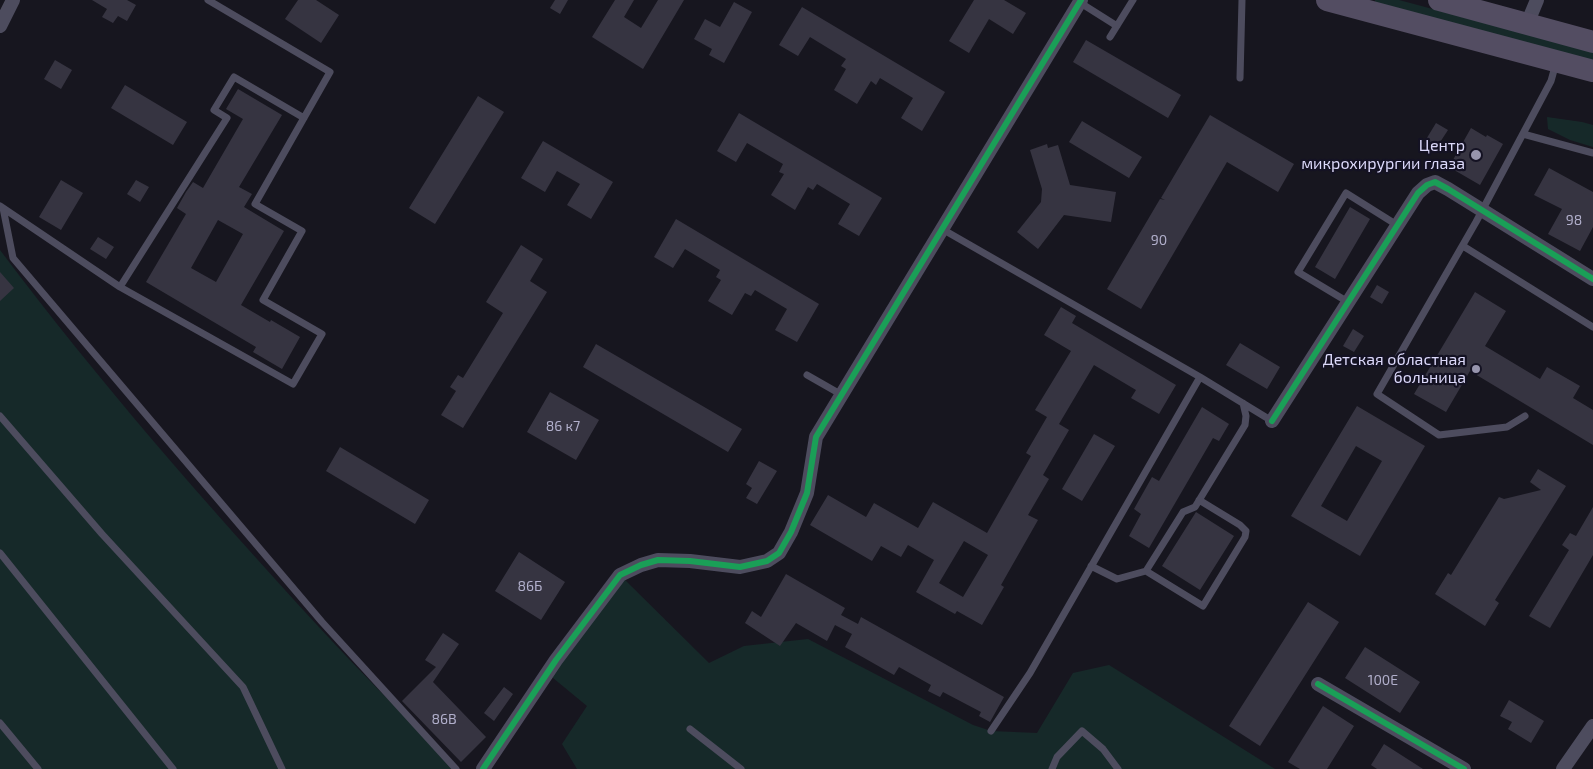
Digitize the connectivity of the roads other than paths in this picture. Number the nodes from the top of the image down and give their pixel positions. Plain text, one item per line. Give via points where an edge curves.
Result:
1 (14, 0) edge
2 (208, 0) edge
3 (1133, 0) edge
4 (1242, 0) edge
5 (1327, 0) edge
6 (1439, 0) edge
7 (1537, 0) edge
8 (1080, 1) edge
9 (1527, 24) junction
10 (0, 26) edge
11 (1117, 26) junction
12 (1110, 38) dead end
13 (1593, 42) edge
14 (1556, 60) junction
15 (1593, 71) edge
16 (1240, 78) dead end
17 (304, 118) junction
18 (1523, 134) junction
19 (1593, 153) edge
20 (2, 207) edge
21 (1483, 210) junction
22 (1397, 225) junction
23 (942, 229) junction
24 (1463, 246) junction
25 (1593, 279) edge
26 (120, 287) junction
27 (1348, 302) junction
28 (1593, 327) edge
29 (807, 376) dead end
30 (1200, 377) junction
31 (842, 395) junction
32 (1243, 402) junction
33 (0, 416) edge
34 (1525, 416) dead end
35 (1272, 420) joint
36 (1199, 500) junction
37 (0, 553) edge
38 (1091, 566) junction
39 (1146, 571) junction
40 (1318, 684) dead end
41 (0, 723) edge
42 (1593, 726) edge
43 (690, 729) dead end
44 (991, 731) dead end
45 (38, 769) edge
46 (173, 769) edge
47 (282, 769) edge
48 (456, 769) edge
49 (482, 769) edge
50 (741, 769) edge
51 (1052, 769) edge
52 (1118, 769) edge
53 (1464, 769) edge
54 (1563, 769) edge

1 - 10 street
2 - 17 lane via 330,72
3 - 11 lane
4 - 16 lane
5 - 14 main road
6 - 9 main road
7 - 9 street
8 - 11 lane
8 - 23 street
9 - 13 main road
11 - 12 lane
14 - 15 main road
14 - 18 lane via 1551,81
17 - 26 lane via 234,77 214,110 227,118
17 - 26 lane via 255,204 302,231 263,300 322,334 293,384
18 - 19 lane
18 - 21 lane
20 - 26 lane
20 - 48 lane via 13,258 322,622
21 - 22 street via 1435,182 1418,193
21 - 24 lane
21 - 25 street
22 - 27 street
22 - 27 lane via 1346,194 1298,272
23 - 30 lane
23 - 31 street
24 - 28 lane
24 - 34 lane via 1377,394 1439,435 1507,427
27 - 35 street
29 - 31 lane
30 - 32 lane
30 - 38 lane
31 - 49 street via 816,437 807,493 779,552 766,561 740,566 658,560 620,576 556,660
32 - 35 lane
32 - 36 lane via 1245,425
33 - 47 lane via 102,534 243,687
36 - 39 lane via 1183,512
36 - 39 lane via 1246,530 1245,537 1203,606
37 - 46 lane
38 - 39 lane via 1117,579
38 - 44 lane via 1030,673
40 - 53 street
41 - 45 lane
42 - 54 street
43 - 50 lane
51 - 52 lane via 1057,757 1082,731 1103,749

